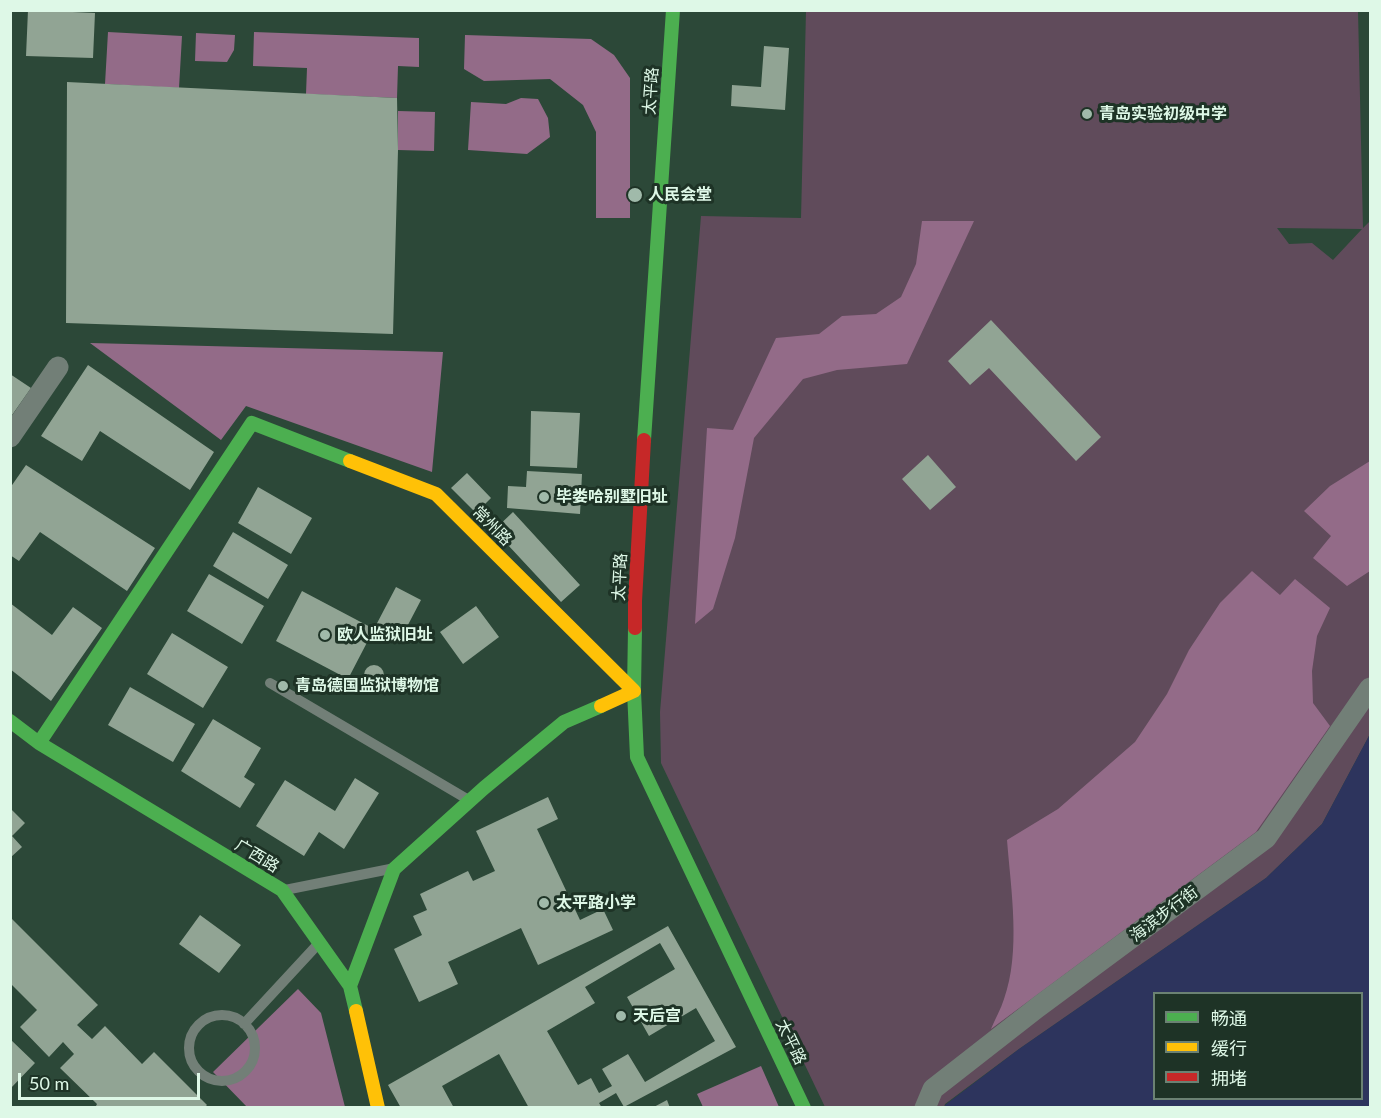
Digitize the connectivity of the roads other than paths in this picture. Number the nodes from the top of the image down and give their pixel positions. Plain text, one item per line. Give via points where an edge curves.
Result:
1 (673, 10) edge
2 (58, 367) dead end
3 (10, 436) edge
4 (270, 683) dead end
5 (1371, 687) edge
6 (634, 691) junction
7 (10, 720) edge
8 (39, 743) junction
9 (470, 801) junction
10 (394, 869) junction
11 (282, 890) junction
12 (319, 943) junction
13 (350, 986) junction
14 (244, 1024) junction
15 (378, 1107) edge
16 (804, 1107) edge
17 (924, 1107) edge

1 - 6 main road, 太平路 via 645,413
2 - 3 street
4 - 9 lane
5 - 17 street, 海滨步行街 via 1266,838 933,1089
6 - 8 main road, 常州路 via 436,494 252,423
6 - 9 main road via 564,722
6 - 16 main road, 太平路 via 637,757
7 - 8 main road, 广西路
8 - 11 main road, 广西路
9 - 10 main road
10 - 11 lane
10 - 13 main road
11 - 12 main road, 广西路
12 - 13 main road, 广西路
12 - 14 lane
13 - 15 main road, 广西路
14 - 14 lane via 254,1042 252,1062 246,1070 228,1080 208,1078 199,1072 189,1052 194,1030 212,1016 223,1015

